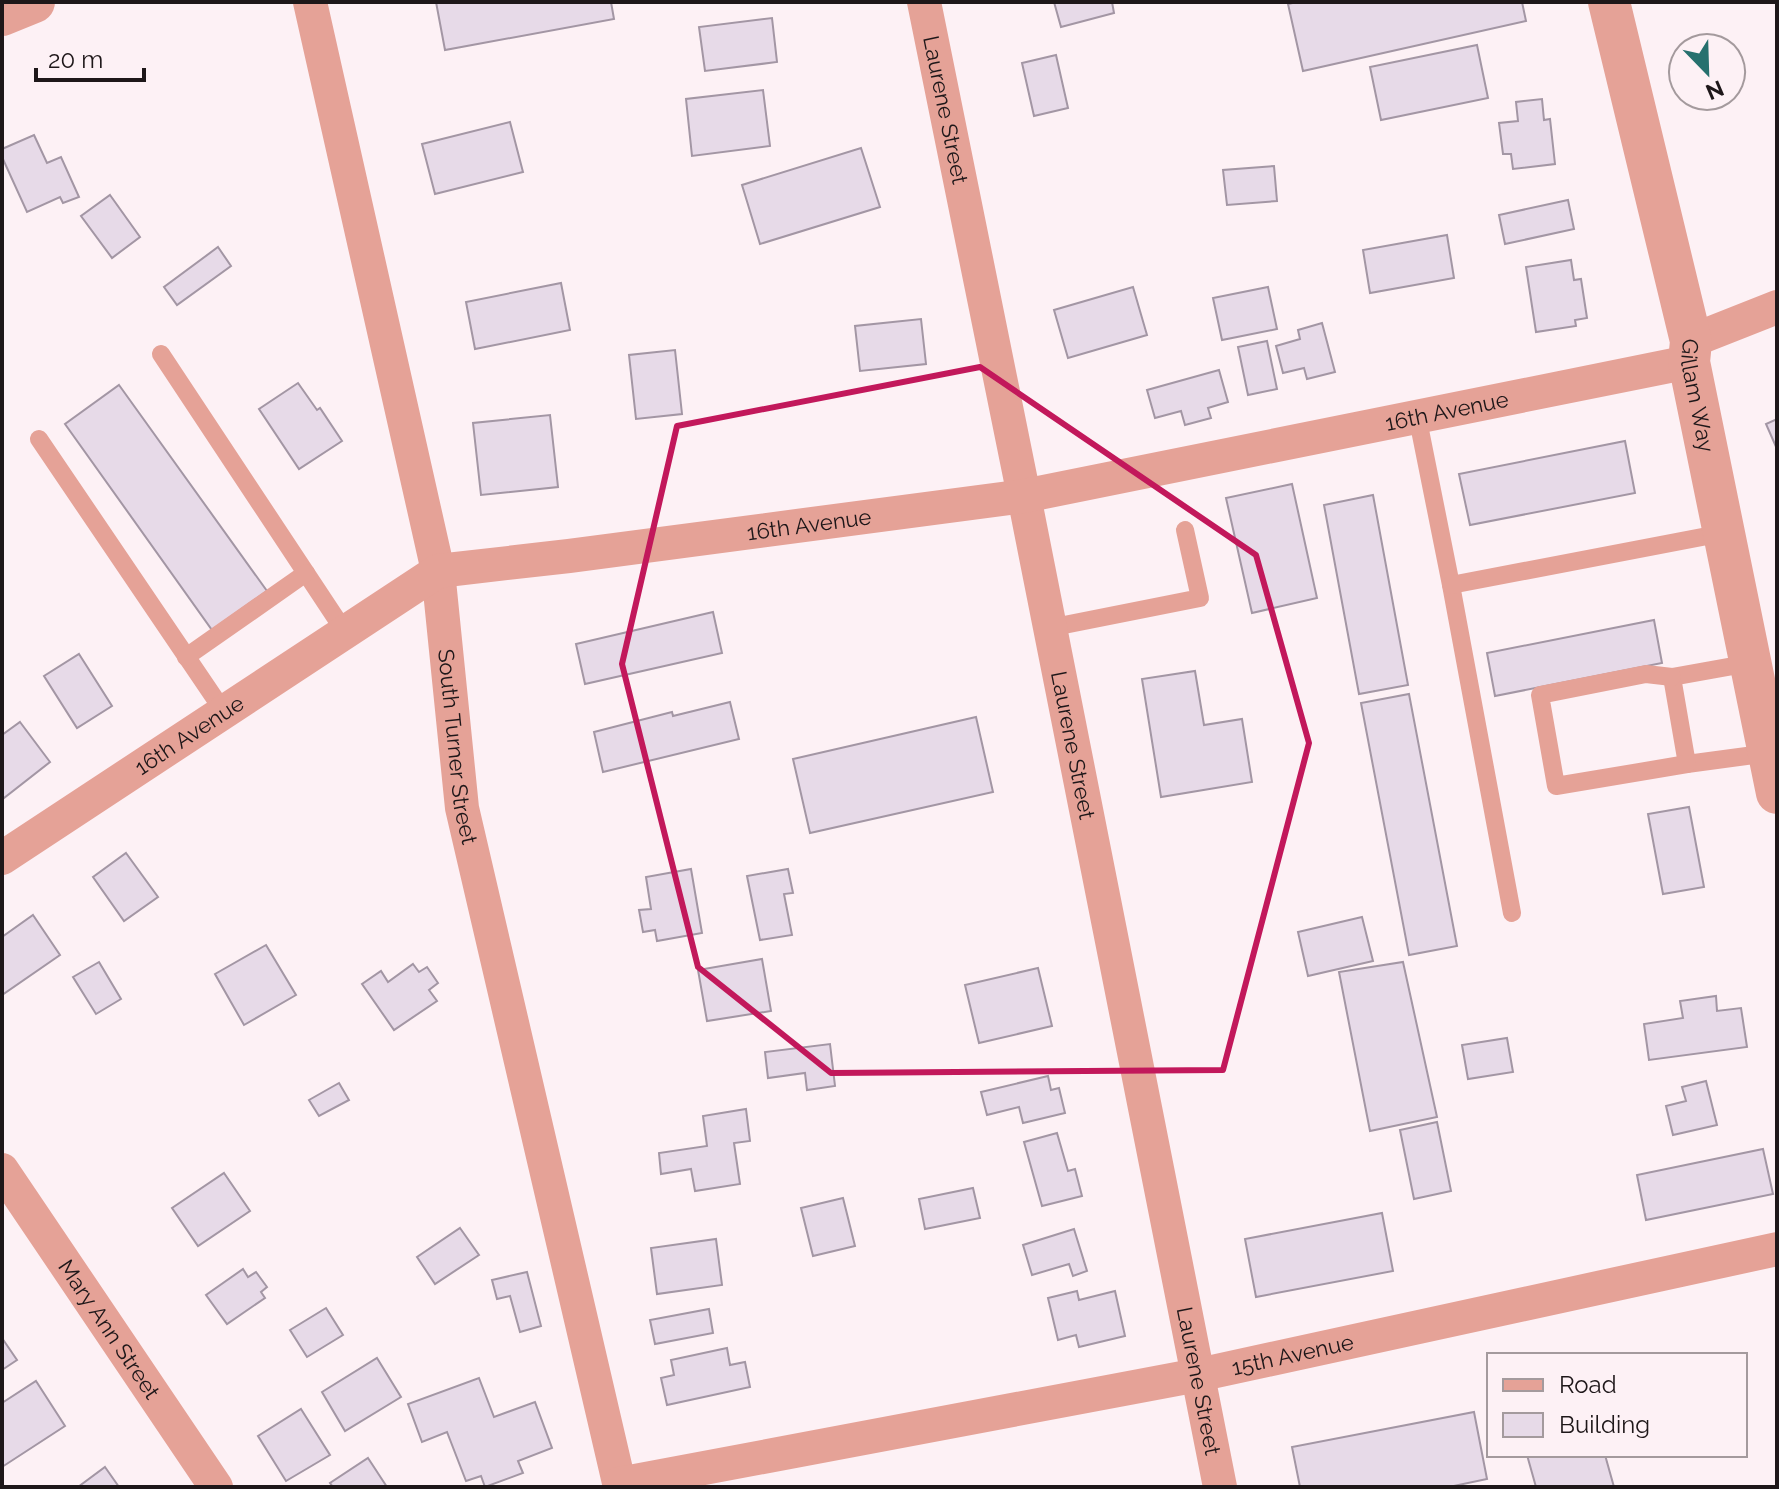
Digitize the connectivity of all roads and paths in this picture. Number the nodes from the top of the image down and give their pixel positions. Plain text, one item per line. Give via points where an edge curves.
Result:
1 (34, 2) edge
2 (310, 2) edge
3 (924, 2) edge
4 (1609, 2) edge
5 (2, 15) edge
6 (1777, 307) edge
7 (1690, 351) junction
8 (161, 354) dead end
9 (1417, 415) junction
10 (39, 439) dead end
11 (1024, 496) junction
12 (1185, 530) dead end
13 (1723, 533) junction
14 (438, 571) junction
15 (306, 573) junction
16 (1451, 585) junction
17 (1049, 628) junction
18 (345, 632) junction
19 (186, 657) junction
20 (1750, 663) junction
21 (1672, 677) junction
22 (224, 712) junction
23 (1687, 764) junction
24 (1774, 766) edge
25 (2, 858) edge
26 (1512, 913) dead end
27 (2, 1170) edge
28 (1777, 1249) edge
29 (1198, 1375) junction
30 (619, 1486) edge
31 (216, 1487) edge
32 (1220, 1487) edge

1 - 5 street
2 - 14 street, South Turner Street
3 - 11 street, Laurene Street
4 - 7 street, Gillam Way
6 - 7 street, 16th Avenue
7 - 9 street, 16th Avenue
7 - 13 street, Gillam Way
8 - 15 lane
9 - 11 street, 16th Avenue
9 - 16 lane
10 - 19 lane
11 - 14 street, 16th Avenue
11 - 17 street, Laurene Street
12 - 17 lane via 1200,598
13 - 16 lane
13 - 20 street, Gillam Way
14 - 18 street, 16th Avenue
14 - 30 street, South Turner Street via 462,808
15 - 18 lane
15 - 19 lane
16 - 26 lane
17 - 29 street, Laurene Street
18 - 22 street, 16th Avenue
19 - 22 lane
20 - 21 lane
20 - 24 street, Gillam Way
21 - 23 lane
21 - 23 lane via 1646,674 1540,695 1556,786
22 - 25 street, 16th Avenue
23 - 24 lane
27 - 31 street, Mary Ann Street
28 - 29 street, 15th Avenue
29 - 30 street, 15th Avenue
29 - 32 street, Laurene Street

